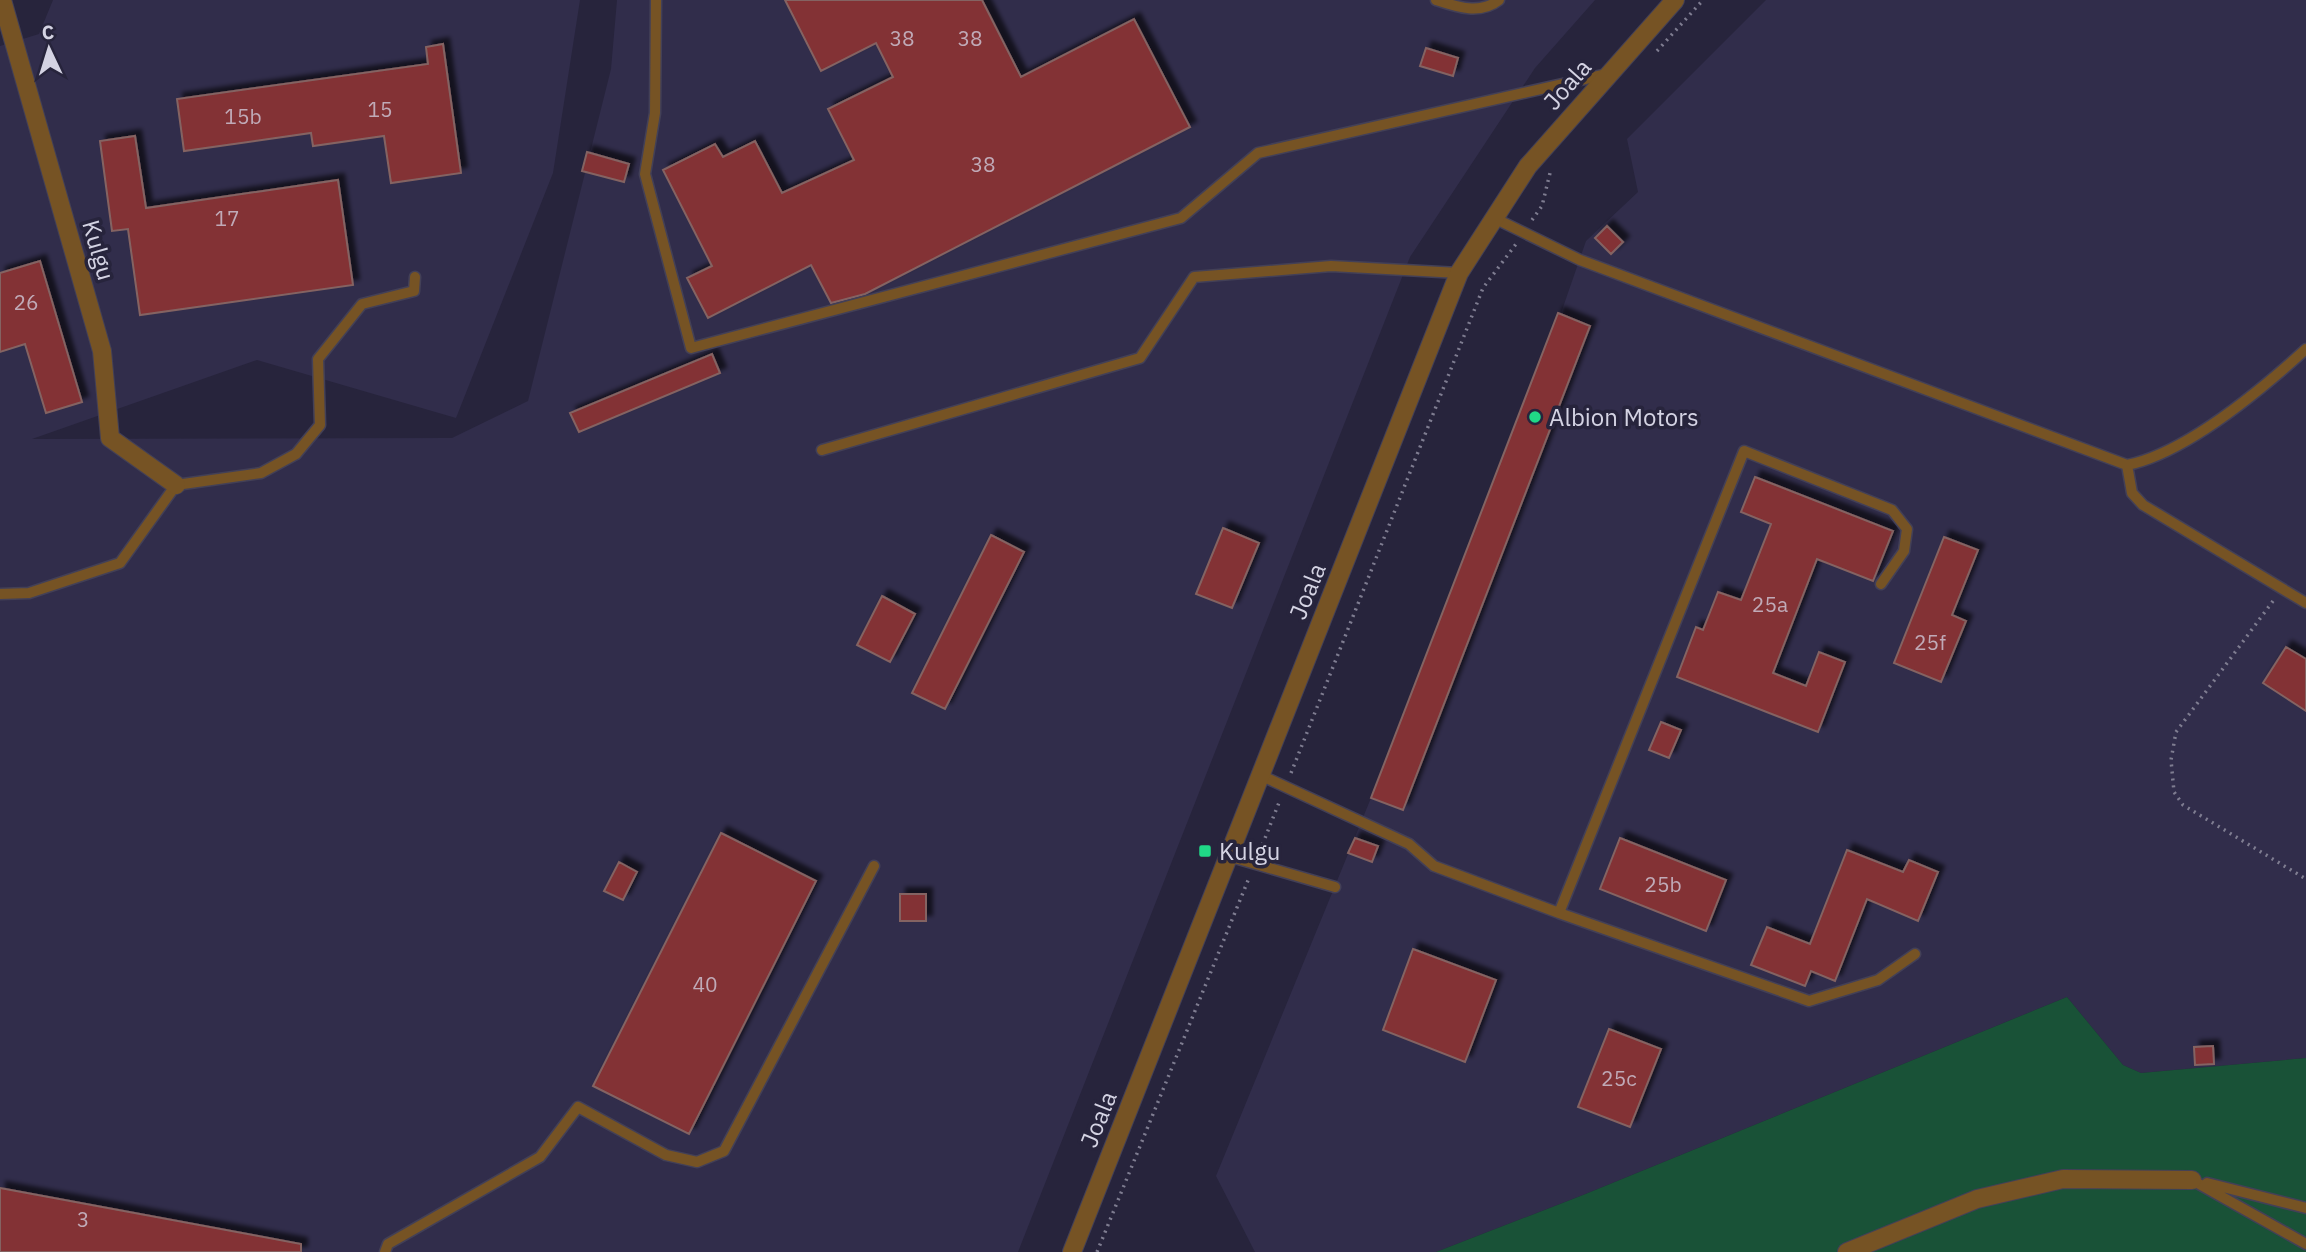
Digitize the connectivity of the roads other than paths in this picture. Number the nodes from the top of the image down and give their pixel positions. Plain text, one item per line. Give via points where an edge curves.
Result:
1 (2, 0) edge
2 (656, 0) edge
3 (1436, 0) edge
4 (1499, 0) edge
5 (1675, 0) edge
6 (1609, 74) junction
7 (1494, 218) junction
8 (1459, 273) junction
9 (415, 278) dead end
10 (2306, 349) edge
11 (822, 450) dead end
12 (2127, 465) junction
13 (176, 485) junction
14 (1881, 584) dead end
15 (0, 594) edge
16 (2306, 603) edge
17 (1260, 775) junction
18 (1228, 856) junction
19 (874, 866) dead end
20 (1335, 887) dead end
21 (1559, 913) junction
22 (1916, 954) dead end
23 (2192, 1180) junction
24 (2306, 1208) edge
25 (2306, 1244) edge
26 (385, 1252) edge
27 (1072, 1252) edge
28 (1847, 1252) edge

1 - 13 street, Kulgu via 102,351 110,438
2 - 6 lane via 655,113 645,174 691,348 1181,218 1258,153
3 - 4 lane via 1479,9
5 - 6 street, Joala
6 - 7 street, Joala via 1528,166
7 - 8 street, Joala
7 - 12 lane via 1580,260
8 - 11 lane via 1331,266 1194,278 1140,358
8 - 17 street, Joala
9 - 13 lane via 414,291 362,304 318,359 320,425 296,454 261,473
10 - 12 lane via 2189,439 2163,454
12 - 16 lane via 2132,493 2143,505
13 - 15 lane via 120,563 29,593
14 - 21 lane via 1904,551 1907,529 1892,510 1744,451
17 - 18 street, Joala
17 - 21 lane via 1409,844 1434,866
18 - 20 lane
18 - 27 street, Joala
19 - 26 lane via 723,1151 697,1162 666,1155 578,1107 540,1157 388,1244
21 - 22 lane via 1809,1001 1878,980
23 - 24 lane
23 - 25 lane
23 - 28 street via 2063,1179 1976,1199

